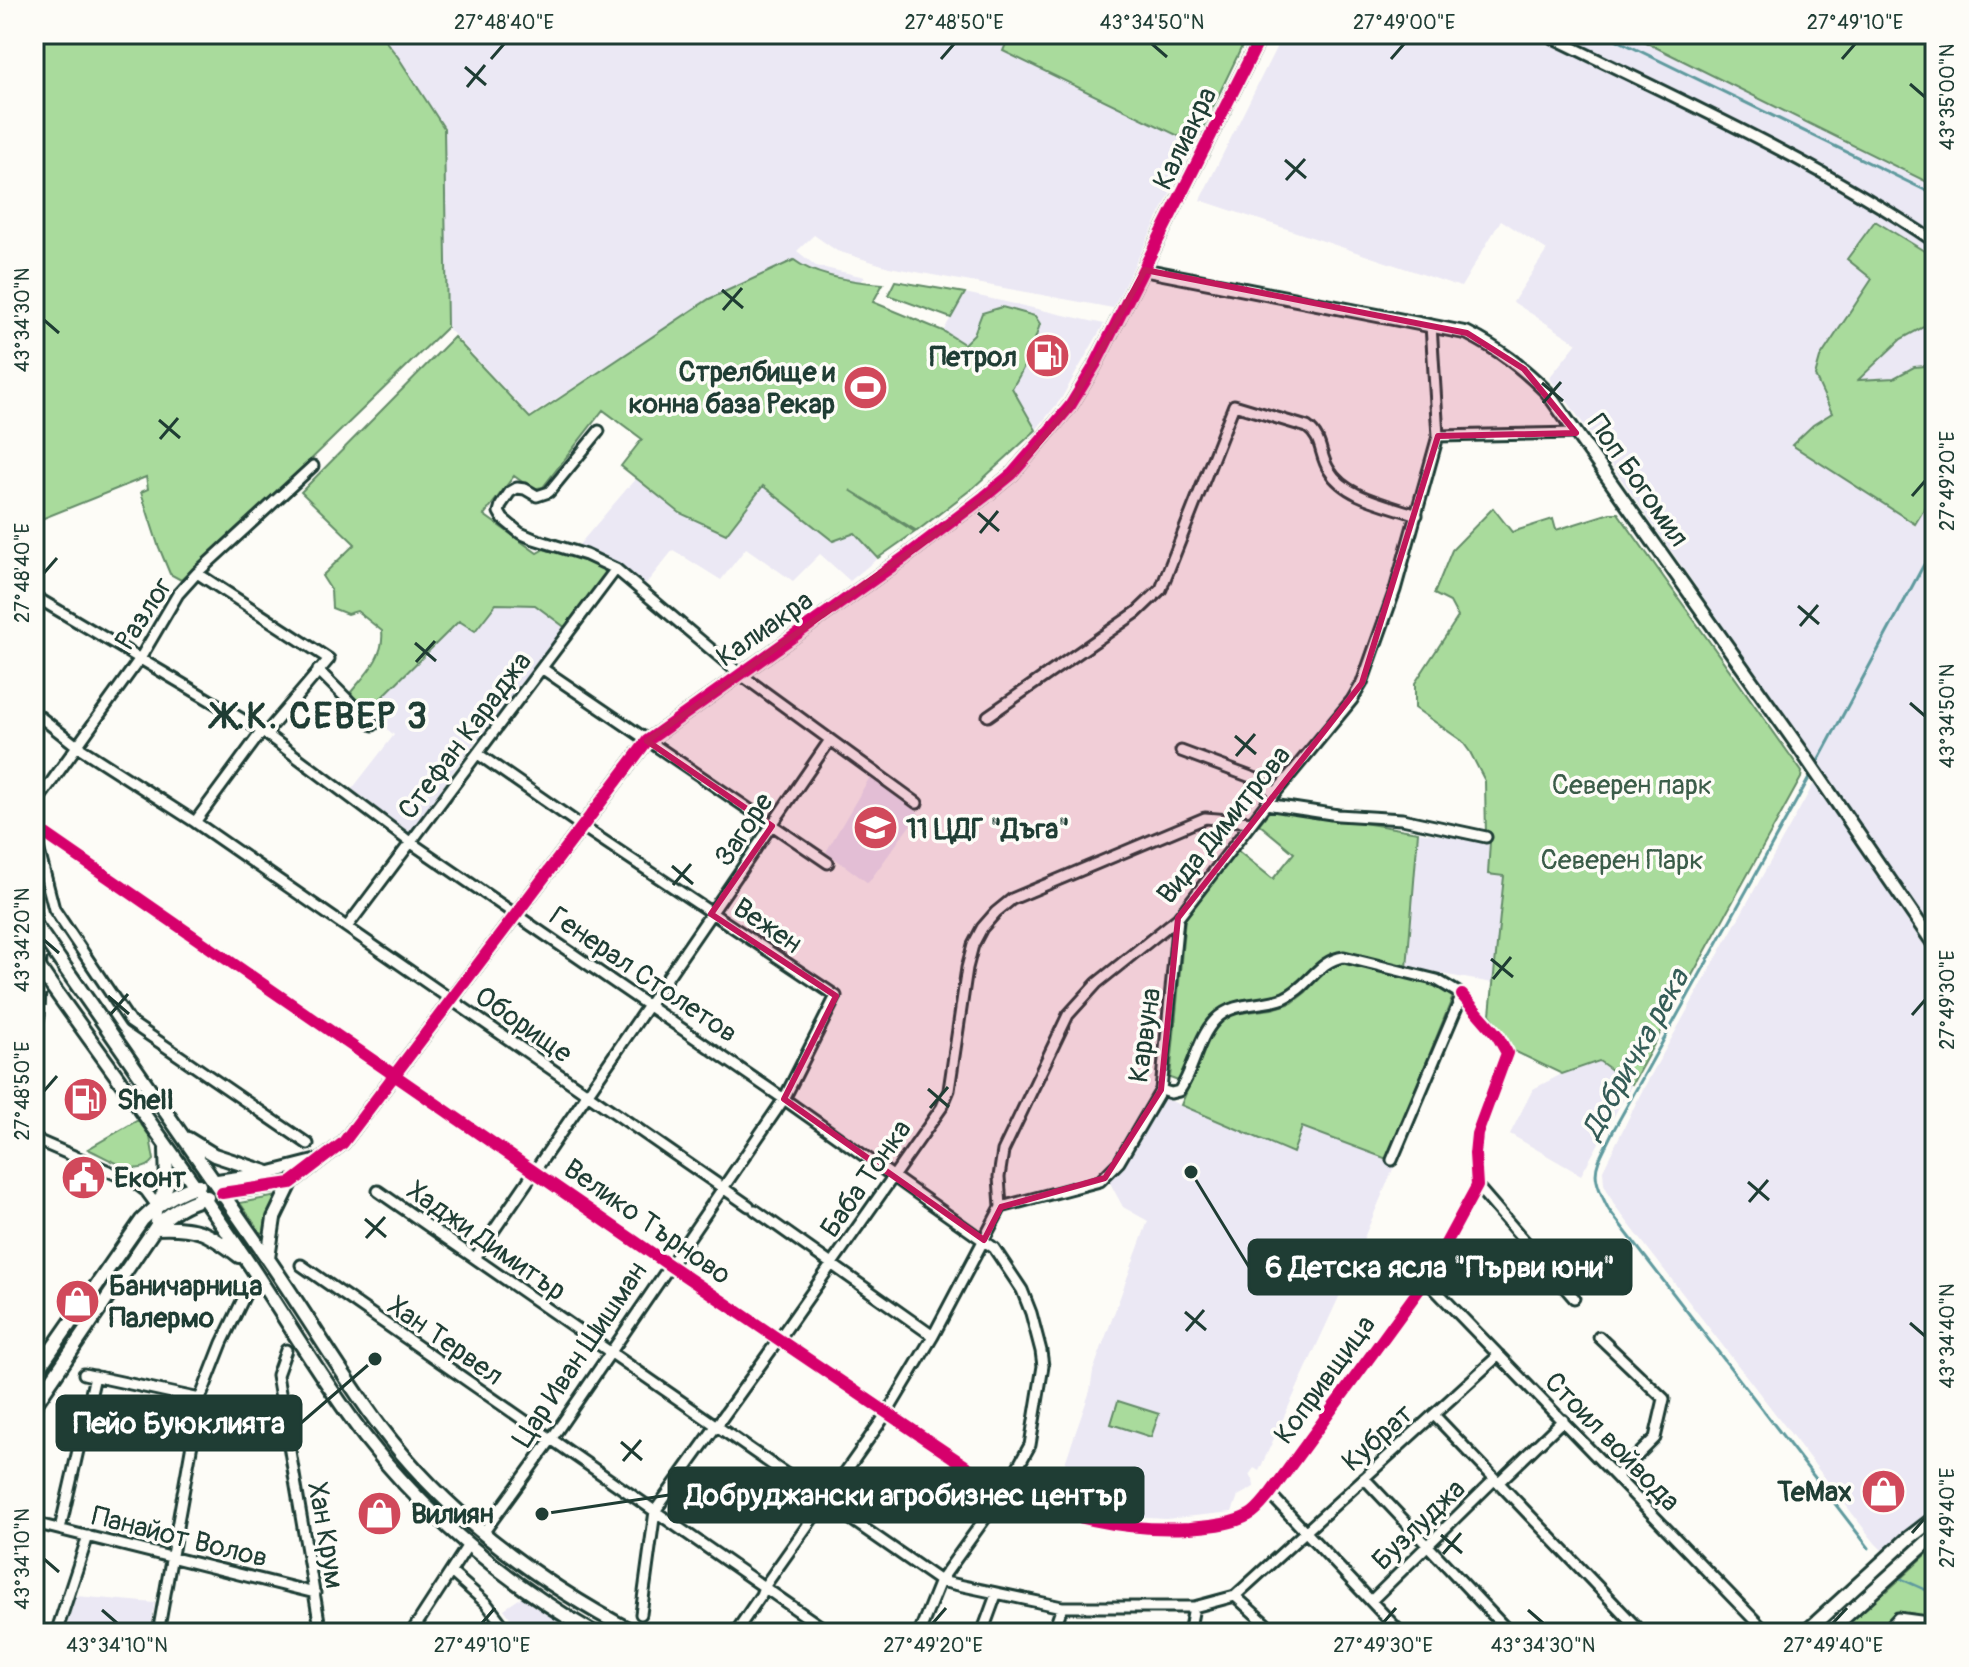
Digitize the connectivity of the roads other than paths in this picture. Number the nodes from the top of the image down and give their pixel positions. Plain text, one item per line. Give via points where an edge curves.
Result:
1 (1262, 34) edge
2 (1545, 34) edge
3 (1935, 242) edge
4 (1145, 270) junction
5 (1431, 325) junction
6 (599, 431) dead end
7 (1576, 433) junction
8 (1438, 436) junction
9 (313, 466) dead end
10 (1417, 515) junction
11 (616, 569) junction
12 (197, 573) junction
13 (34, 596) edge
14 (141, 657) junction
15 (543, 669) junction
16 (318, 670) junction
17 (740, 674) junction
18 (34, 712) edge
19 (988, 716) dead end
20 (373, 725) dead end
21 (263, 733) junction
22 (830, 740) junction
23 (647, 741) junction
24 (77, 746) junction
25 (1181, 751) dead end
26 (478, 754) junction
27 (1275, 793) junction
28 (917, 803) dead end
29 (1266, 804) junction
30 (34, 806) edge
31 (195, 822) junction
32 (1252, 822) junction
33 (34, 826) edge
34 (772, 826) junction
35 (583, 827) junction
36 (34, 832) edge
37 (1486, 837) dead end
38 (410, 842) junction
39 (828, 863) dead end
40 (711, 914) junction
41 (516, 916) junction
42 (1178, 918) junction
43 (34, 923) edge
44 (347, 927) junction
45 (1935, 946) edge
46 (34, 960) edge
47 (1462, 995) junction
48 (836, 996) joint
49 (453, 1001) junction
50 (648, 1006) junction
51 (119, 1045) junction
52 (102, 1056) junction
53 (396, 1076) junction
54 (1161, 1090) junction
55 (587, 1094) junction
56 (784, 1099) junction
57 (182, 1136) junction
58 (34, 1139) edge
59 (308, 1144) dead end
60 (166, 1146) junction
61 (328, 1157) junction
62 (1392, 1160) dead end
63 (535, 1172) junction
64 (269, 1173) junction
65 (893, 1176) junction
66 (214, 1181) junction
67 (291, 1183) junction
68 (194, 1186) junction
69 (1477, 1186) junction
70 (722, 1187) junction
71 (378, 1191) dead end
72 (222, 1193) junction
73 (202, 1198) junction
74 (157, 1206) junction
75 (1001, 1207) junction
76 (155, 1228) junction
77 (984, 1240) junction
78 (268, 1258) junction
79 (475, 1258) junction
80 (249, 1264) junction
81 (831, 1264) junction
82 (301, 1265) dead end
83 (669, 1265) junction
84 (1426, 1280) junction
85 (245, 1295) dead end
86 (1574, 1298) dead end
87 (933, 1336) junction
88 (1599, 1337) dead end
89 (779, 1339) junction
90 (286, 1350) dead end
91 (611, 1353) junction
92 (1499, 1355) junction
93 (34, 1375) edge
94 (200, 1399) junction
95 (34, 1406) edge
96 (887, 1413) junction
97 (1434, 1415) junction
98 (1563, 1420) junction
99 (716, 1426) junction
100 (550, 1441) junction
101 (1617, 1476) junction
102 (1364, 1478) junction
103 (1497, 1481) junction
104 (1004, 1492) junction
105 (1270, 1494) junction
106 (824, 1502) junction
107 (655, 1511) junction
108 (1935, 1518) edge
109 (34, 1523) edge
110 (60, 1529) junction
111 (1305, 1532) junction
112 (483, 1533) junction
113 (1935, 1535) edge
114 (88, 1536) junction
115 (468, 1545) junction
116 (1428, 1546) junction
117 (1284, 1550) joint
118 (170, 1557) junction
119 (451, 1572) junction
120 (940, 1581) junction
121 (764, 1587) junction
122 (315, 1593) junction
123 (996, 1595) junction
124 (1235, 1596) junction
125 (1371, 1601) junction
126 (1062, 1607) junction
127 (1194, 1607) junction
128 (641, 1614) dead end
129 (1935, 1623) edge
130 (56, 1633) edge
131 (158, 1633) edge
132 (321, 1633) edge
133 (411, 1633) edge
134 (509, 1633) edge
135 (594, 1633) edge
136 (635, 1633) edge
137 (735, 1633) edge
138 (830, 1633) edge
139 (919, 1633) edge
140 (982, 1633) edge
141 (1053, 1633) edge
142 (1189, 1633) edge
143 (1276, 1633) edge
144 (1401, 1633) edge
145 (1510, 1633) edge
146 (1642, 1633) edge
147 (1767, 1633) edge
148 (1805, 1633) edge
149 (1827, 1633) edge
150 (1884, 1633) edge

1 - 4 street, Калиакра
2 - 3 street via 1825,174
4 - 5 street, Поп Богомил
4 - 17 street, Калиакра via 1070,406 1012,474
5 - 7 street, Поп Богомил via 1467,333 1499,349 1547,392
5 - 8 street, Вида Димитрова
6 - 11 street via 549,492 537,496 517,488 499,512 520,533
7 - 8 street
7 - 45 street, Поп Богомил
8 - 10 street, Вида Димитрова
9 - 12 street, Разлог
10 - 19 street via 1338,482 1315,433 1307,427 1234,405 1161,589 1137,612
10 - 27 street, Вида Димитрова via 1362,683
11 - 15 street, Стефан Караджа
11 - 17 street
12 - 14 street, Разлог via 178,594
12 - 16 street via 329,659
13 - 14 street, Генерал Столетов
14 - 21 street, Генерал Столетов
14 - 24 street, Разлог
15 - 23 street
15 - 26 street, Стефан Караджа
16 - 20 street
16 - 21 street
17 - 22 street
17 - 23 street, Калиакра
18 - 24 street, Оборище
21 - 31 street
21 - 38 street, Генерал Столетов
22 - 28 street
22 - 34 street, Загоре
23 - 34 street
23 - 35 street, Калиакра
24 - 30 street, Разлог
24 - 31 street, Оборище
25 - 27 street via 1259,780
26 - 35 street, Вежен
26 - 38 street, Стефан Караджа
27 - 29 street, Вида Димитрова
29 - 32 street, Вида Димитрова
29 - 37 street via 1402,819
31 - 44 street, Оборище
32 - 42 street, Вида Димитрова
32 - 65 street, Баба Тонка via 1205,818 1012,899 996,912 970,956 949,1090
33 - 53 street, Велико Търново
34 - 39 street
34 - 40 street, Загоре
35 - 40 street, Вежен
35 - 41 street, Калиакра
36 - 59 street via 54,909 130,1022
38 - 41 street, Генерал Столетов
38 - 44 street, Стефан Караджа
40 - 48 street, Вежен
40 - 50 street, Загоре
41 - 49 street, Калиакра
41 - 50 street, Генерал Столетов
42 - 54 street, Карвуна
42 - 75 street, Вида Димитрова via 1097,983 1068,1015 1003,1151
43 - 51 main road, bridge
44 - 49 street, Оборище
46 - 52 main road, bridge
47 - 54 street via 1437,980 1334,958 1283,999 1224,1012 1209,1029 1179,1091
47 - 62 street
47 - 69 street via 1507,1053 1477,1134
48 - 56 street, Цар Иван Шишман
49 - 53 street, Калиакра
49 - 55 street, Оборище
50 - 55 street, Загоре
50 - 56 street, Генерал Столетов
51 - 52 main road
51 - 57 main road
52 - 60 main road
53 - 61 street, Калиакра
53 - 63 street, Велико Търново
54 - 75 street, Карвуна via 1105,1178
55 - 63 street, Загоре
55 - 70 street, Оборище
56 - 65 street, Генерал Столетов
56 - 70 street, Цар Иван Шишман
57 - 64 main road via 214,1155
57 - 66 main road
58 - 74 street via 134,1182
60 - 68 main road
60 - 74 main road via 167,1185
61 - 64 street
61 - 67 street, Калиакра
63 - 79 street, Загоре
63 - 83 street, Велико Търново
64 - 66 street
65 - 77 street, Генерал Столетов
65 - 81 street, Баба Тонка
66 - 68 main road
66 - 72 main road
67 - 72 street, Калиакра
67 - 78 main road via 274,1218
68 - 73 main road
68 - 74 main road
69 - 84 street, Копривщица
69 - 86 street
70 - 81 street, Оборище
70 - 83 street, Цар Иван Шишман
71 - 79 street, Хаджи Димитър
72 - 73 main road
72 - 78 main road
73 - 76 main road via 168,1214
73 - 80 main road
74 - 76 street
74 - 93 main road
75 - 77 street, Вида Димитрова
76 - 80 main road via 201,1230
76 - 95 main road
77 - 87 street, Вида Димитрова
77 - 104 street, Генерал Столетов via 1022,1290 1043,1366 1030,1445
78 - 112 main road via 379,1425 430,1484
79 - 91 street, Хаджи Димитър
80 - 115 main road via 363,1435
81 - 87 street, Оборище
81 - 89 street, Баба Тонка
82 - 100 street, Хан Тервел
83 - 89 street, Велико Търново
83 - 91 street, Цар Иван Шишман
84 - 92 street, Стоил войвода
84 - 105 street, Копривщица
85 - 94 street
87 - 96 street, Вида Димитрова
88 - 101 street via 1664,1399 1655,1438
89 - 96 street, Велико Търново
89 - 99 street, Баба Тонка
90 - 122 street, Хан Крум via 277,1375
91 - 99 street, Хаджи Димитър
91 - 100 street, Цар Иван Шишман
92 - 97 street, Кубрат
92 - 98 street, Стоил войвода
94 - 110 street via 90,1375
94 - 118 street
96 - 104 street, Велико Търново
96 - 106 street, Вида Димитрова
97 - 102 street, Кубрат
97 - 103 street
98 - 101 street, Стоил войвода
98 - 103 street, Бузлуджа
99 - 106 street, Хаджи Димитър
99 - 107 street, Баба Тонка
100 - 107 street, Хан Тервел
100 - 112 street, Цар Иван Шишман
101 - 147 street, Стоил войвода
102 - 111 street, Кубрат
102 - 116 street
103 - 116 street, Бузлуджа
103 - 146 street
104 - 105 street, Велико Търново via 1052,1511 1153,1530 1231,1522 1250,1515
104 - 120 street, Генерал Столетов
105 - 111 street
106 - 120 street, Хаджи Димитър
106 - 121 street, Вида Димитрова
107 - 121 street, Хан Тервел
107 - 128 street
108 - 148 main road
109 - 110 street, Панайот Волов
110 - 114 street, Панайот Волов
111 - 117 street, Кубрат
111 - 125 street
112 - 136 main road via 571,1597
113 - 149 main road
114 - 118 street, Панайот Волов
114 - 130 street
115 - 119 street
115 - 135 main road
116 - 125 street, Бузлуджа
116 - 145 street
117 - 124 street, Хаджи Димитър
118 - 122 street, Панайот Волов
118 - 131 street
119 - 133 street
119 - 134 street via 486,1603
120 - 123 street, Хаджи Димитър
120 - 139 street, Генерал Столетов
121 - 137 street
121 - 138 street, Хан Тервел
122 - 132 street, Хан Крум
123 - 126 street, Хаджи Димитър
123 - 140 street
124 - 127 street, Хаджи Димитър
124 - 143 street
125 - 144 street
126 - 127 street, Хаджи Димитър
126 - 141 street
127 - 142 street
129 - 150 street via 1898,1618

